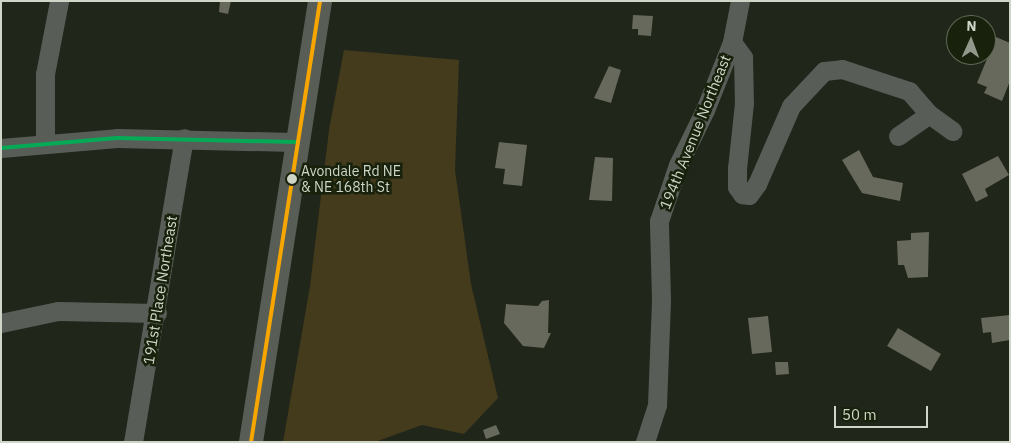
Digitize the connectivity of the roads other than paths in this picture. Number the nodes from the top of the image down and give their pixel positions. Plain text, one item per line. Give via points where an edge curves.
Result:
1 (59, 1) edge
2 (320, 1) edge
3 (740, 1) edge
4 (732, 42) junction
5 (929, 114) junction
6 (952, 131) dead end
7 (898, 136) dead end
8 (184, 138) junction
9 (45, 142) junction
10 (296, 142) junction
11 (1, 148) edge
12 (156, 313) junction
13 (1, 323) edge
14 (134, 442) edge
15 (251, 442) edge
16 (645, 442) edge

1 - 9 street via 46,74
2 - 10 main road
3 - 4 street, 194th Avenue Northeast
4 - 5 street via 743,57 744,103 737,168 737,187 742,194 749,195 757,184 790,106 824,71 842,69 884,80 909,91
4 - 16 street, 194th Avenue Northeast via 706,110 678,164 659,221 661,300 657,399
5 - 6 street
5 - 7 street
8 - 9 street
8 - 10 street
8 - 12 street, 191st Place Northeast
9 - 11 street
10 - 15 main road
12 - 13 street via 58,311
12 - 14 street, 191st Place Northeast

